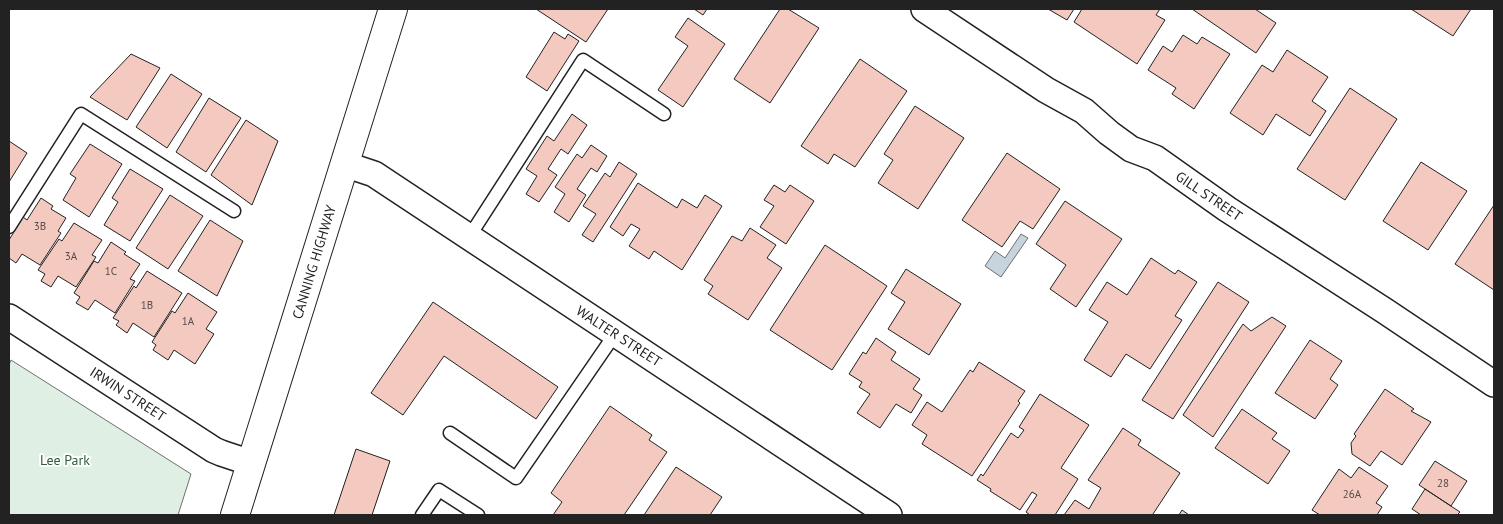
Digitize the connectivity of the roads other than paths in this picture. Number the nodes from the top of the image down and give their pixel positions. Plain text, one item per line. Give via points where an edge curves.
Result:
1 (393, 9) edge
2 (924, 9) edge
3 (664, 114) dead end
4 (344, 164) junction
5 (234, 211) dead end
6 (9, 227) edge
7 (468, 237) junction
8 (9, 317) edge
9 (615, 334) junction
10 (1494, 384) edge
11 (450, 433) dead end
12 (252, 463) junction
13 (235, 515) edge
14 (422, 515) edge
15 (478, 515) edge
16 (889, 515) edge

1 - 4 highway, CANNING HIGHWAY
2 - 10 street, GILL STREET via 1046,90 1084,111 1131,149 1155,158 1226,209
3 - 7 lane via 583,60
4 - 7 street, WALTER STREET via 374,174
4 - 12 highway, CANNING HIGHWAY
5 - 6 lane via 81,114
7 - 9 street, WALTER STREET
8 - 12 street, IRWIN STREET via 214,450
9 - 11 lane via 516,478
9 - 16 street, WALTER STREET
12 - 13 highway, CANNING HIGHWAY
14 - 15 lane via 438,490

